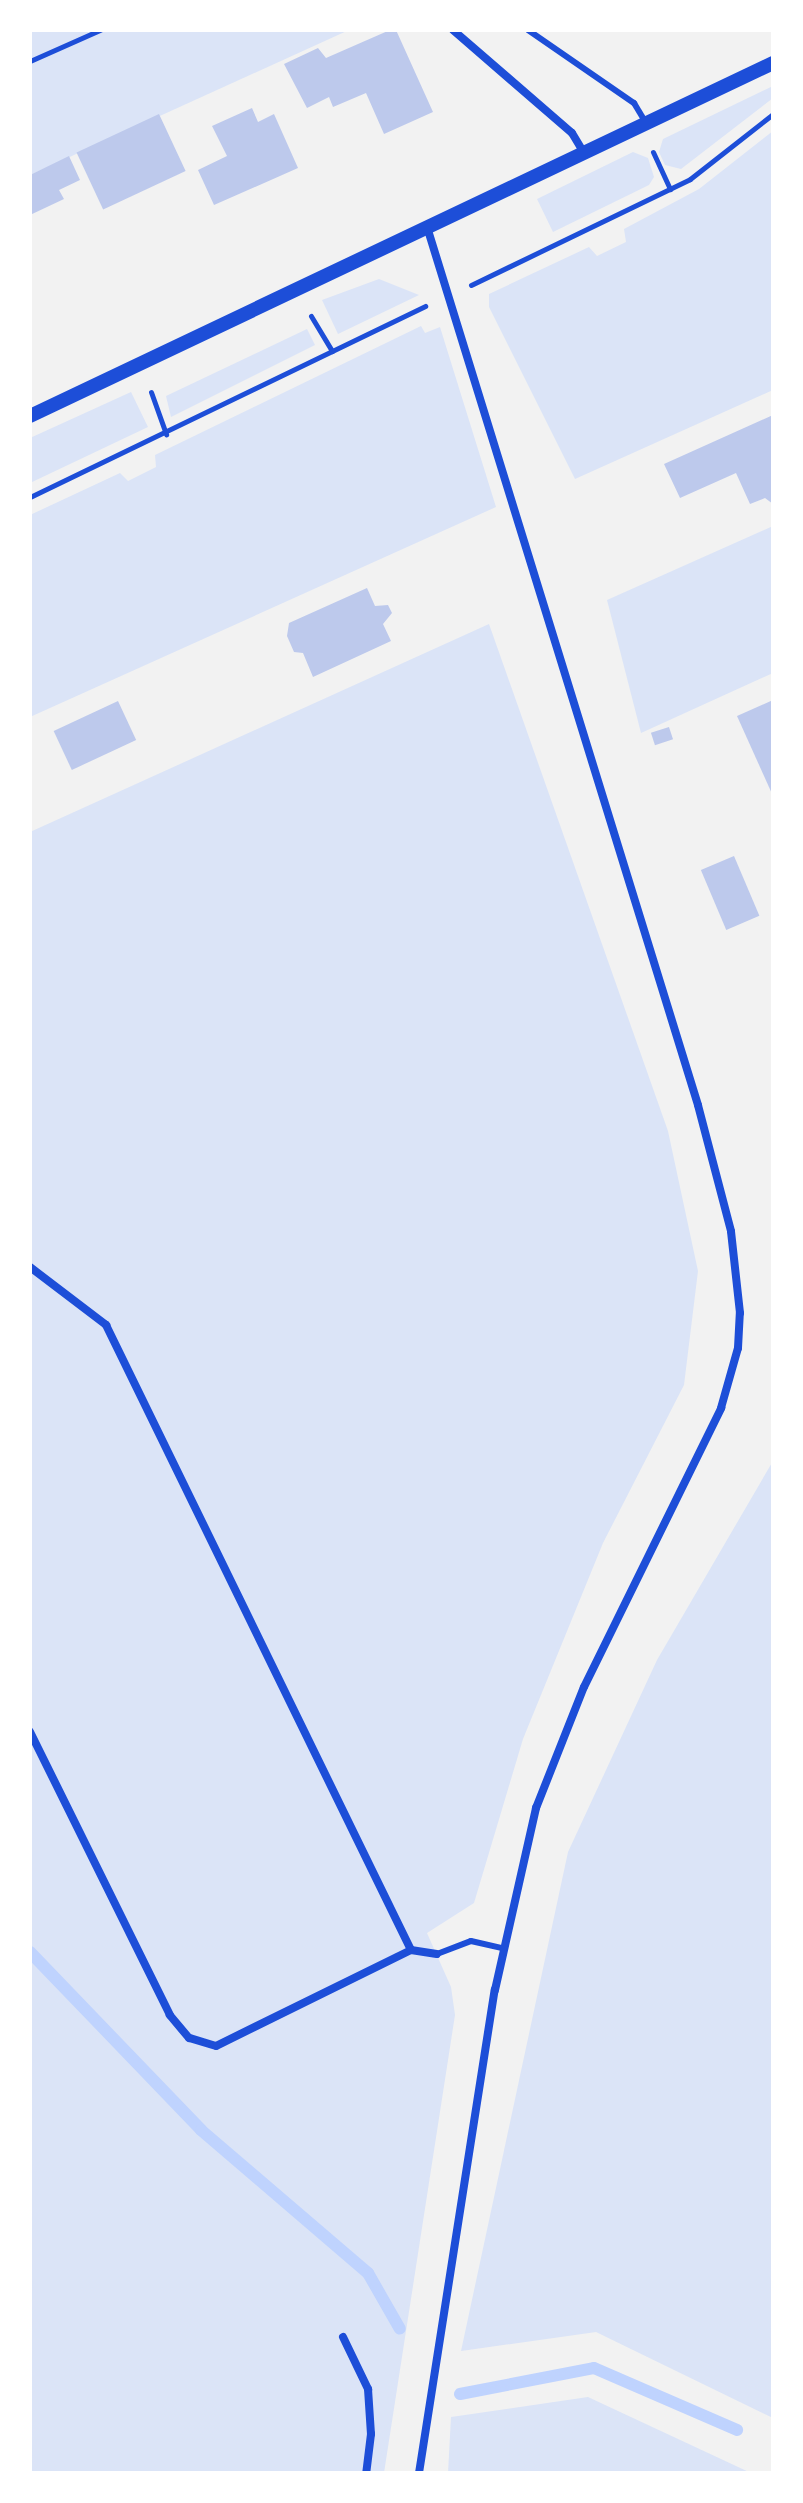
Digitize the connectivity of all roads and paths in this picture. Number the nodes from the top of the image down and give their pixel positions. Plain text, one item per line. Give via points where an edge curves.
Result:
1 (100, 30) edge
2 (453, 30) edge
3 (528, 30) edge
4 (30, 61) edge
5 (773, 63) edge
6 (773, 114) edge
7 (646, 123) junction
8 (584, 153) junction
9 (670, 189) junction
10 (427, 227) junction
11 (472, 284) dead end
12 (429, 305) dead end
13 (300, 320) dead end
14 (332, 351) junction
15 (159, 387) dead end
16 (30, 416) edge
17 (166, 434) junction
18 (30, 497) edge
19 (30, 1267) edge
20 (30, 1732) edge
21 (502, 1948) junction
22 (411, 1950) junction
23 (437, 1954) joint
24 (343, 2337) dead end
25 (366, 2473) edge
26 (419, 2473) edge

1 - 4 path
2 - 8 street via 572,133
3 - 7 lane via 634,103
5 - 7 street
6 - 9 path
7 - 8 street
7 - 9 path
8 - 10 street
9 - 11 path
10 - 16 street
10 - 21 street via 693,1090 731,1231 740,1287 738,1348 721,1408 556,1749
12 - 14 path
13 - 14 path via 314,314
14 - 17 path
15 - 17 path via 148,394
17 - 18 path
19 - 22 street via 106,1325
20 - 22 street via 170,2015 189,2038 216,2046
21 - 23 lane via 471,1941
21 - 26 street
22 - 23 street
24 - 25 street via 368,2389 371,2434

